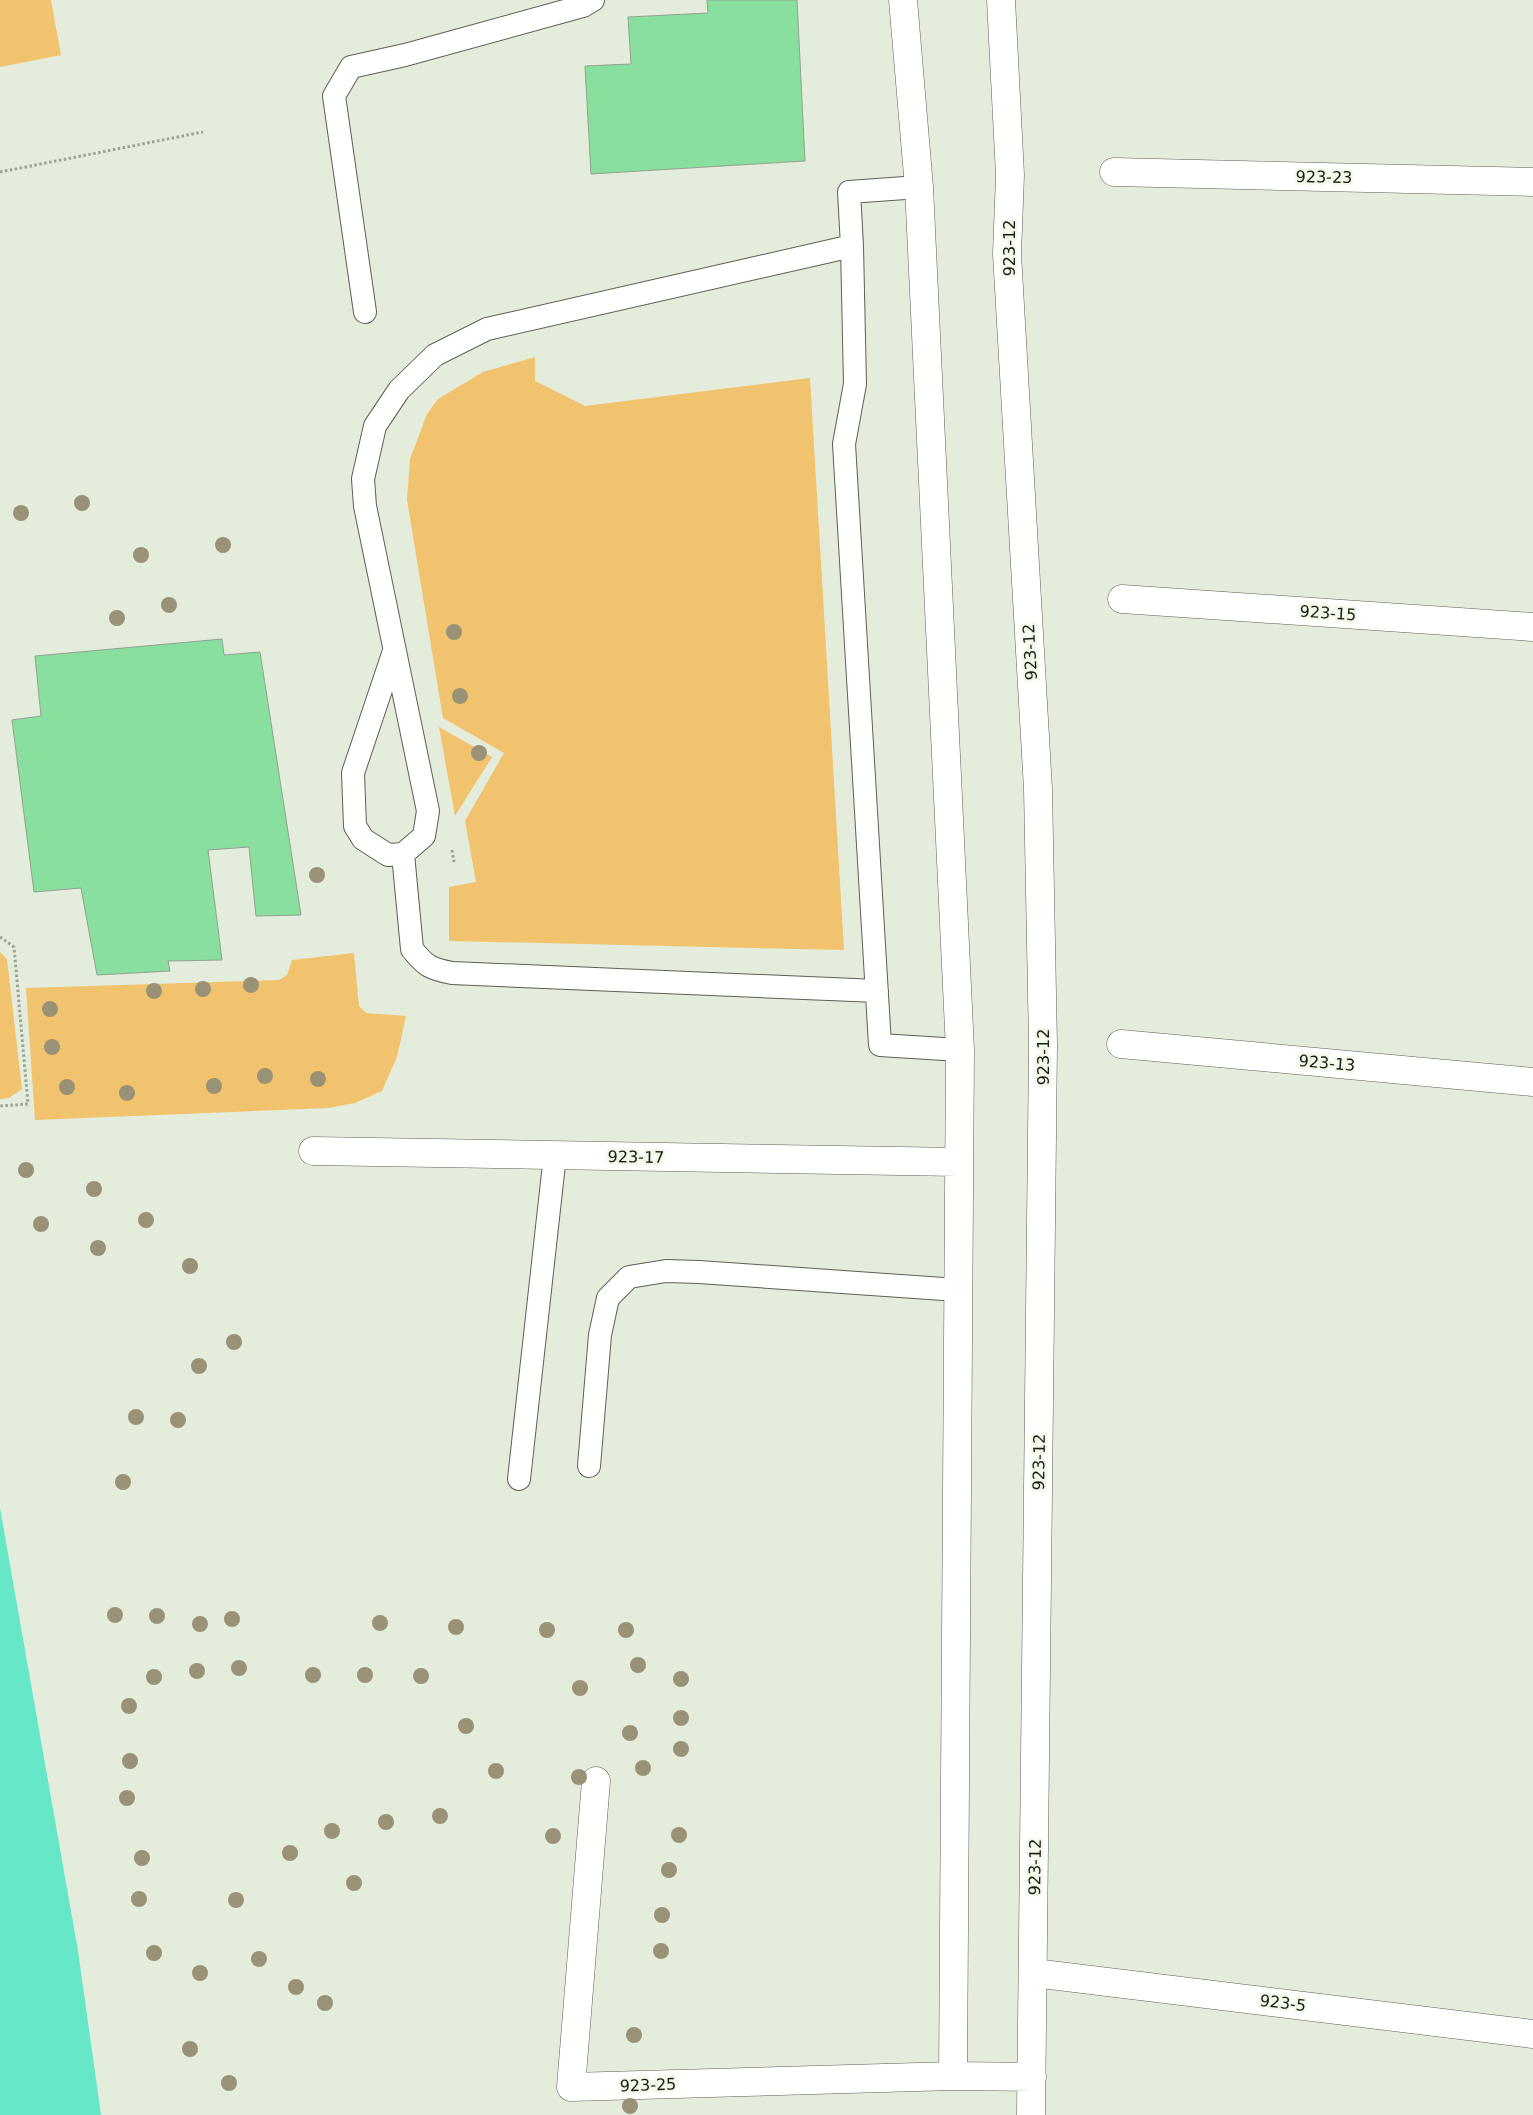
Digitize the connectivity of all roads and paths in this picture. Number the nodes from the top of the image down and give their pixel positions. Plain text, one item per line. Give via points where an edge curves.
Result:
1 (593, 0) edge
2 (903, 0) edge
3 (1001, 0) edge
4 (203, 132) dead end
5 (0, 172) edge
6 (1114, 172) dead end
7 (1533, 182) edge
8 (919, 187) junction
9 (852, 246) junction
10 (365, 312) dead end
11 (1122, 599) dead end
12 (1533, 627) edge
13 (394, 651) junction
14 (451, 843) dead end
15 (403, 854) junction
16 (454, 862) dead end
17 (0, 938) edge
18 (877, 991) junction
19 (1121, 1044) dead end
20 (960, 1050) junction
21 (1533, 1082) edge
22 (0, 1106) edge
23 (313, 1151) dead end
24 (555, 1155) junction
25 (959, 1162) junction
26 (958, 1290) junction
27 (588, 1466) dead end
28 (518, 1479) dead end
29 (596, 1781) dead end
30 (1034, 1973) junction
31 (1533, 2034) edge
32 (952, 2076) junction
33 (1032, 2077) junction
34 (1031, 2115) edge

1 - 10 lane via 583,6 351,68 334,96
2 - 8 street
3 - 30 street, 923-12 via 1010,176 1007,254 1038,789 1044,1045
4 - 5 path
6 - 7 street, 923-23
8 - 9 lane via 849,192
8 - 20 street
9 - 13 lane via 487,329 434,355 399,390 375,426 363,479 365,506
9 - 18 lane via 855,384 844,444
11 - 12 street, 923-15
13 - 15 lane via 428,811 424,836
13 - 15 lane via 353,772 355,826 363,840 388,855
14 - 16 path
15 - 18 lane via 412,949 431,969 452,973
17 - 22 path via 14,947 28,1104
18 - 20 lane via 880,1045
19 - 21 street, 923-13
20 - 25 street
23 - 24 street, 923-17
24 - 25 street, 923-17
24 - 28 lane
25 - 26 street
26 - 27 lane via 699,1272 666,1271 629,1277 608,1298 600,1336
26 - 32 street
29 - 32 street, 923-25 via 571,2087
30 - 31 street, 923-5
30 - 33 street, 923-12
32 - 33 street, 923-25
33 - 34 street, 923-12

